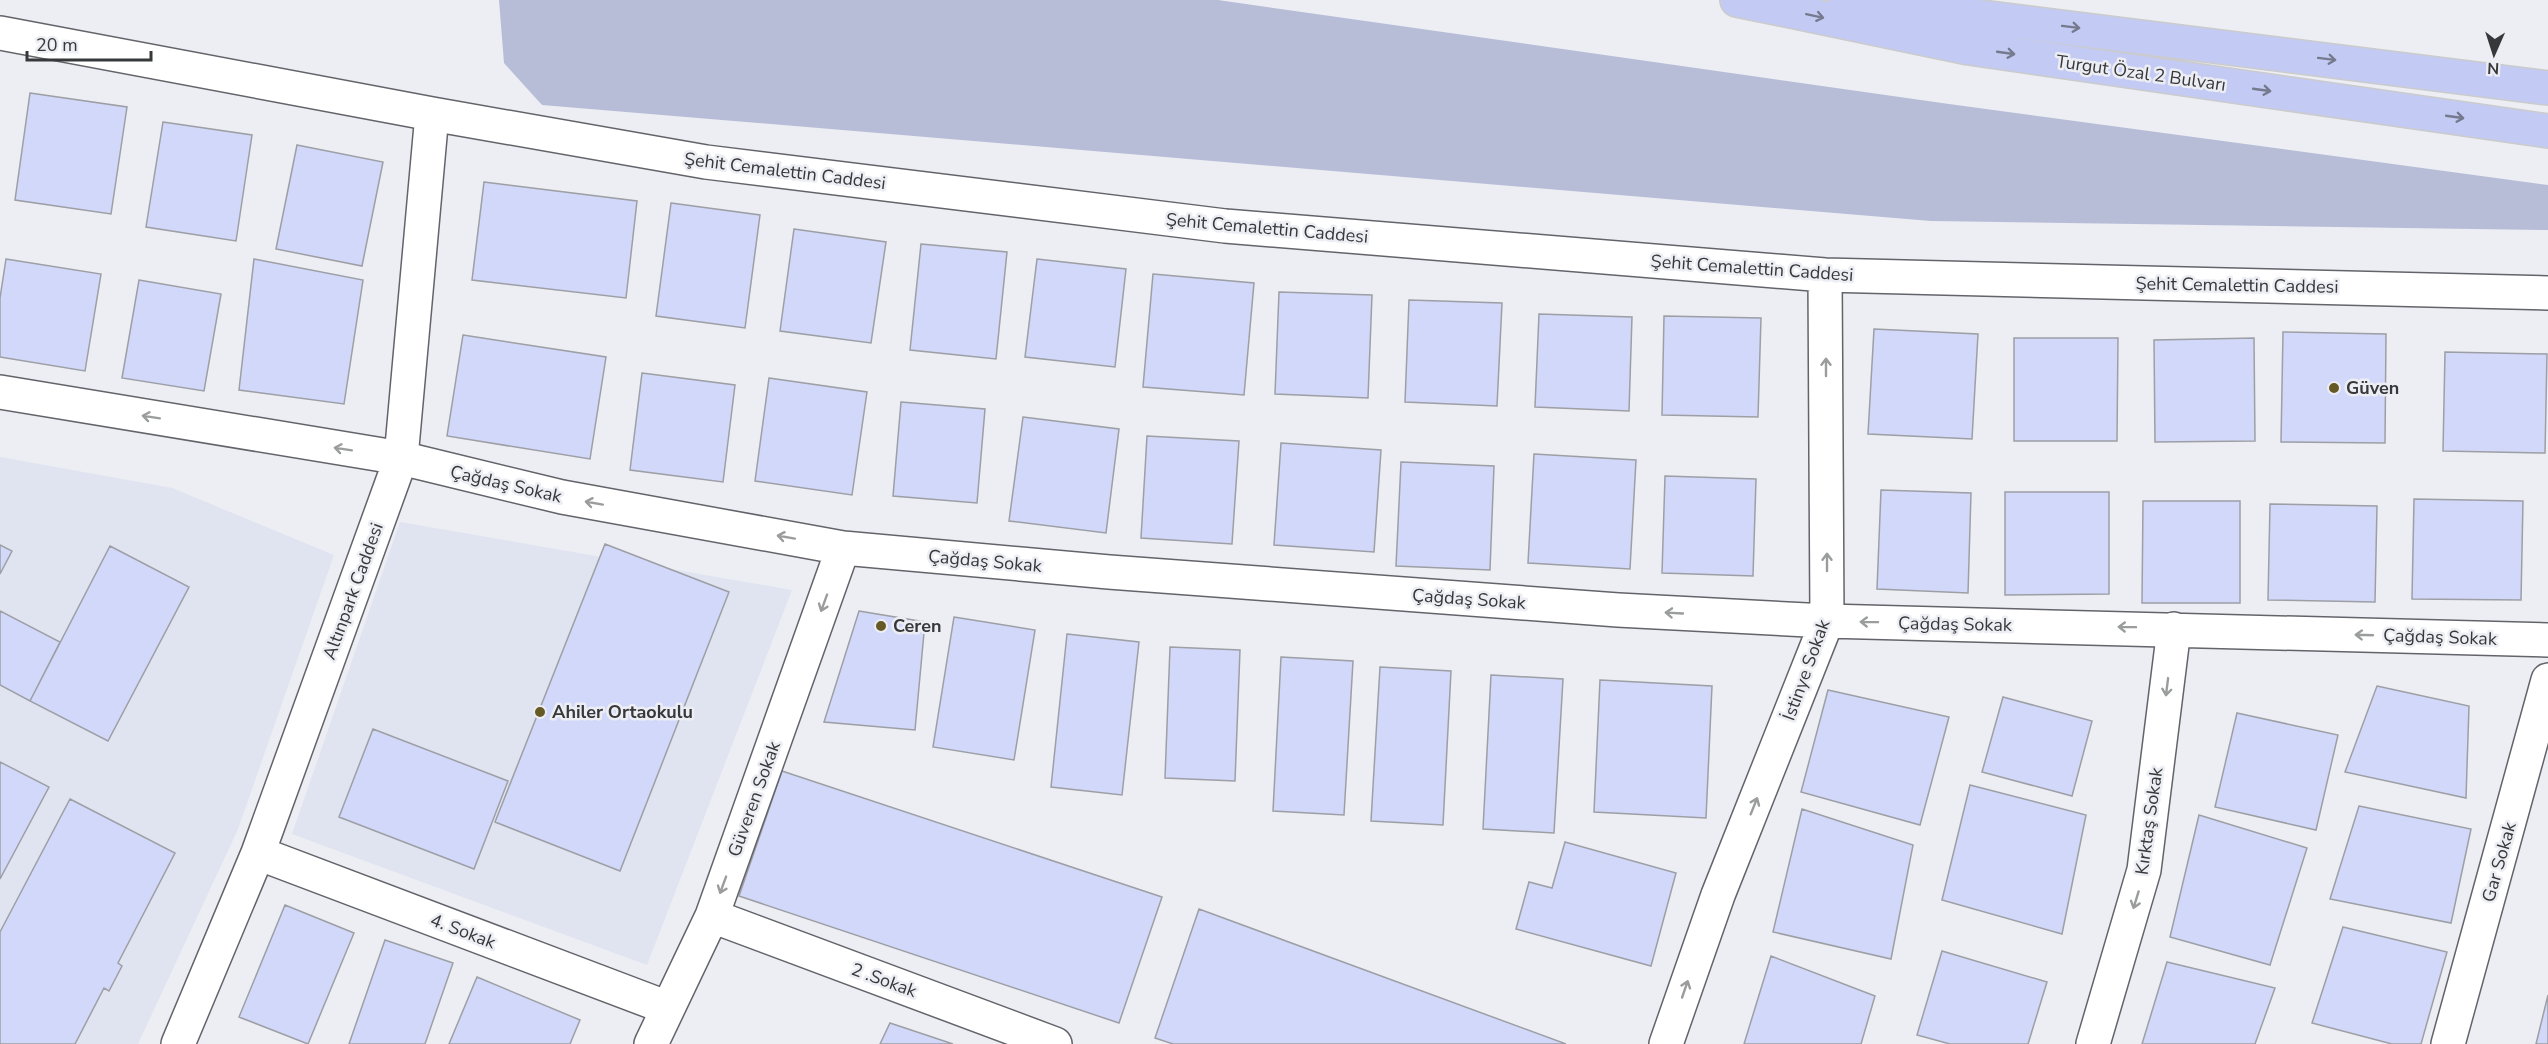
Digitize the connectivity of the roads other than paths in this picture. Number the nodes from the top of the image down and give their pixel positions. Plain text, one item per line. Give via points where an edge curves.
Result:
1 (1737, 0) edge
2 (1846, 0) edge
3 (0, 33) edge
4 (2548, 88) edge
5 (432, 114) junction
6 (2548, 131) edge
7 (1825, 275) junction
8 (2548, 293) edge
9 (0, 392) edge
10 (401, 458) junction
11 (843, 548) junction
12 (1827, 621) junction
13 (2174, 628) junction
14 (2548, 640) edge
15 (2548, 680) edge
16 (258, 853) junction
17 (712, 916) junction
18 (668, 1008) junction
19 (178, 1044) edge
20 (651, 1044) edge
21 (1055, 1044) edge
22 (1666, 1044) edge
23 (2093, 1044) edge
24 (2448, 1044) edge

1 -> 6 highway, Turgut Özal 2 Bulvarı via 1969,48
2 -> 4 highway, Turgut Özal 2 Bulvarı
3 - 5 street, Şehit Cemalettin Caddesi
5 - 7 street, Şehit Cemalettin Caddesi via 706,162 1225,226
5 - 10 street, Altınpark Caddesi
7 - 8 street, Şehit Cemalettin Caddesi
12 -> 7 street, İstinye Sokak
10 -> 9 street, Çağdaş Sokak
11 -> 10 street, Çağdaş Sokak via 562,497
10 - 16 street, Altınpark Caddesi
12 -> 11 street, Çağdaş Sokak via 1618,610
11 -> 17 street, Güveren Sokak
13 -> 12 street, Çağdaş Sokak
22 -> 12 street, İstinye Sokak via 1718,896
14 -> 13 street, Çağdaş Sokak
13 -> 23 street, Kırktaş Sokak via 2145,870
15 - 24 street, Gar Sokak
16 - 18 street, 4. Sokak
16 - 19 street, Altınpark Caddesi
17 - 18 street, Güveren Sokak
17 - 21 street, 2 .Sokak
18 - 20 street, Güveren Sokak

